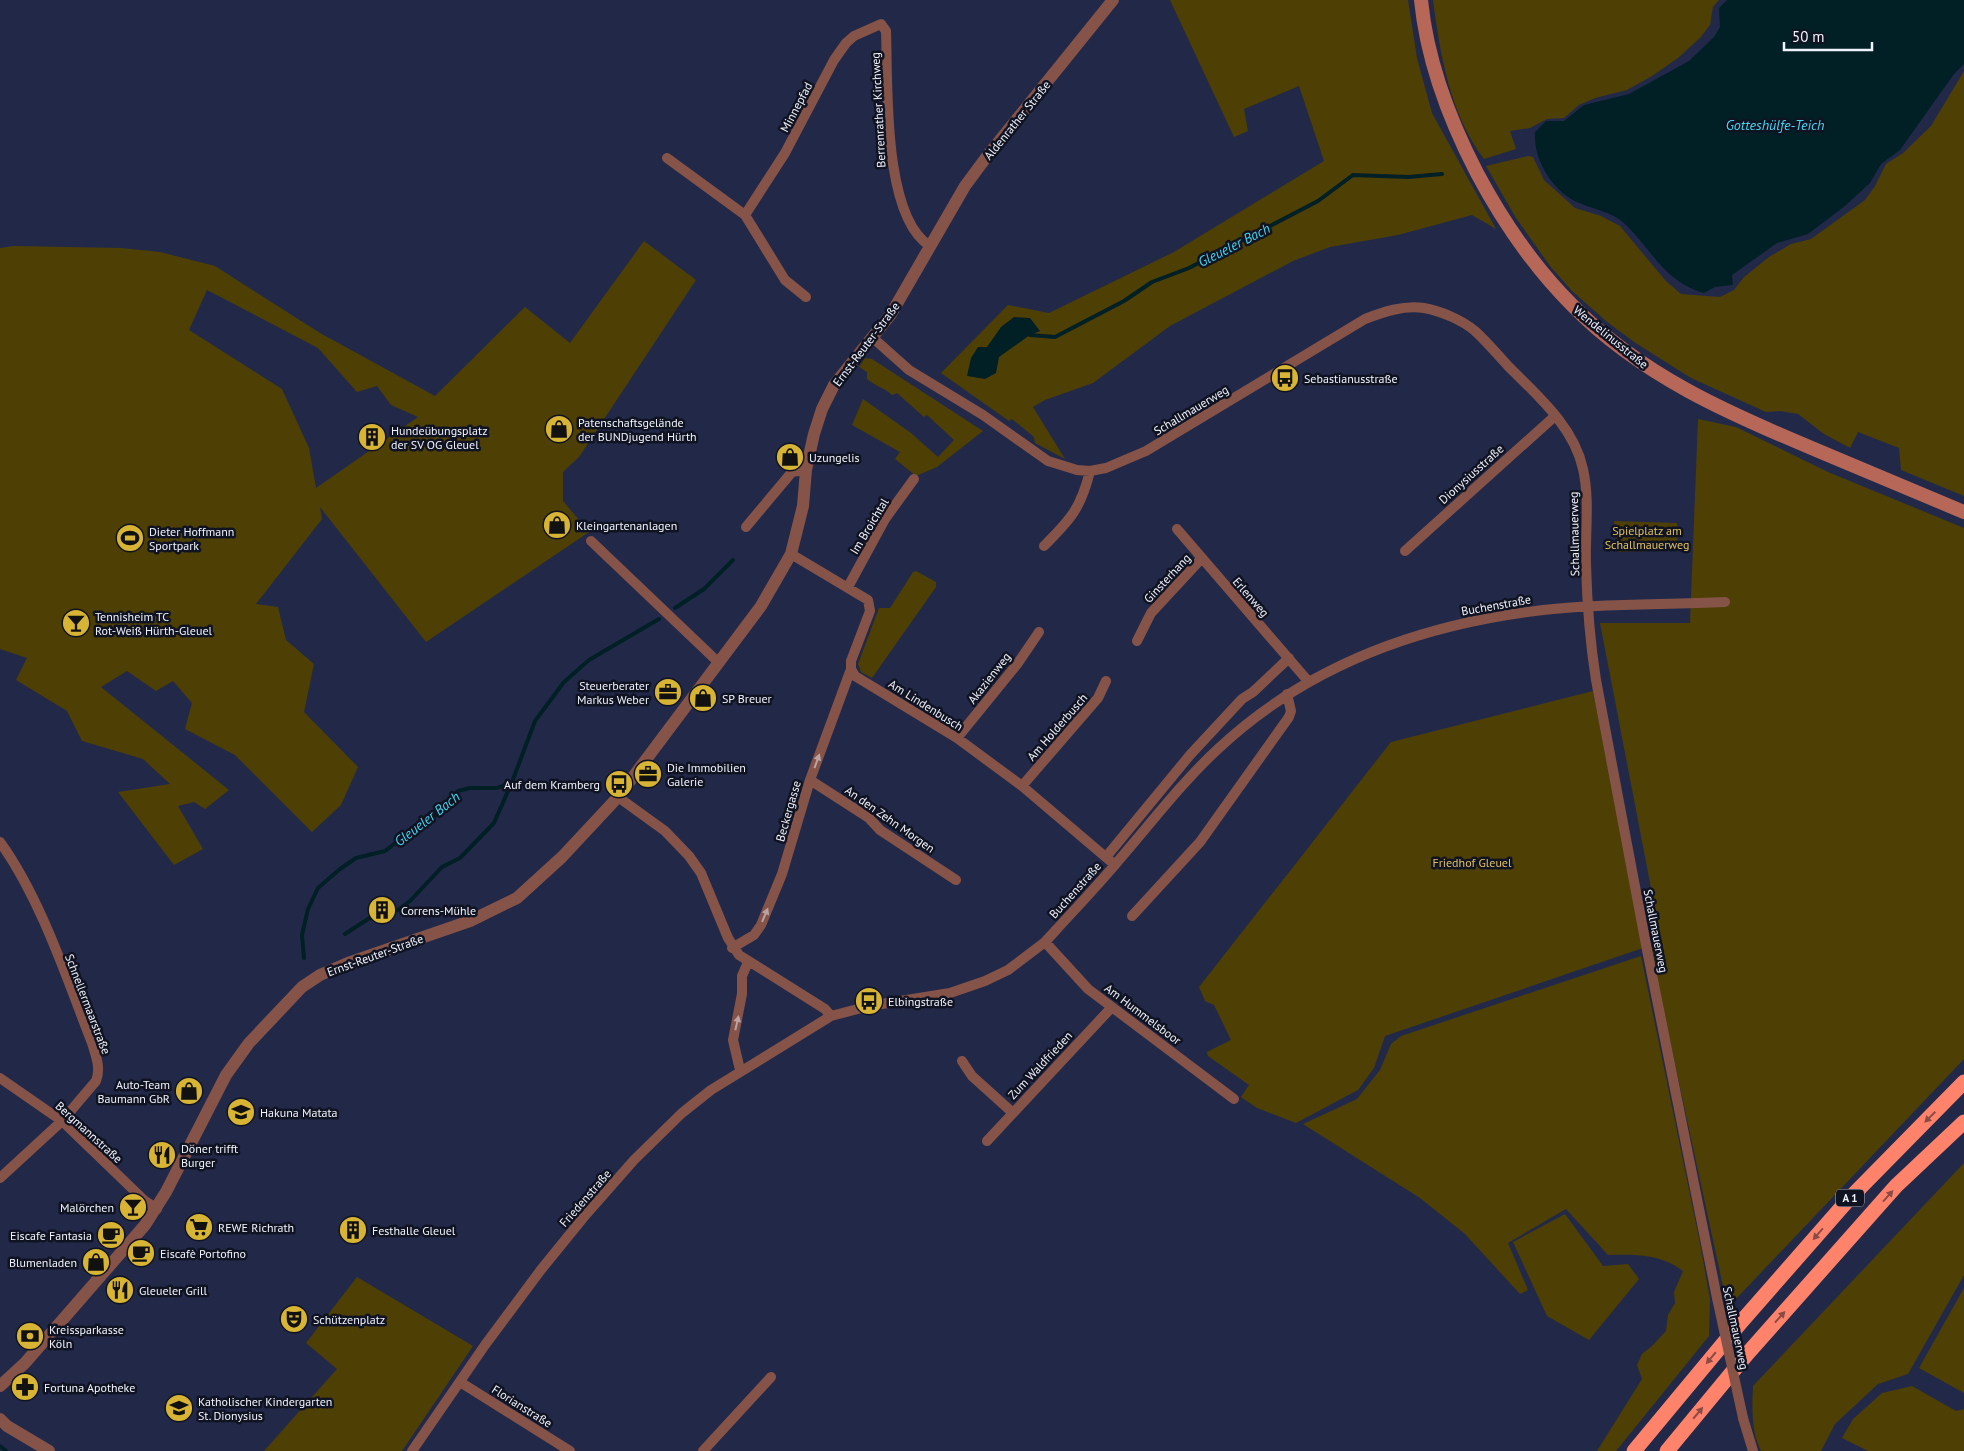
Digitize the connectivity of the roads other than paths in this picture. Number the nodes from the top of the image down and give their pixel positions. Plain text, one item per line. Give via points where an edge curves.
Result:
1 (1113, 0) edge
2 (1421, 0) edge
3 (881, 24) joint
4 (667, 158) dead end
5 (745, 215) junction
6 (930, 246) junction
7 (806, 297) dead end
8 (872, 337) junction
9 (1555, 416) junction
10 (806, 470) junction
11 (1090, 471) junction
12 (914, 479) dead end
13 (1964, 512) edge
14 (746, 527) dead end
15 (1177, 529) dead end
16 (592, 541) dead end
17 (1044, 546) dead end
18 (1405, 551) dead end
19 (791, 554) junction
20 (1201, 559) junction
21 (848, 587) junction
22 (1724, 602) dead end
23 (1588, 607) junction
24 (1039, 632) dead end
25 (1138, 640) dead end
26 (1289, 658) junction
27 (718, 662) junction
28 (851, 669) junction
29 (1106, 681) dead end
30 (1308, 681) junction
31 (1287, 694) junction
32 (957, 738) junction
33 (810, 780) junction
34 (1022, 786) junction
35 (618, 797) junction
36 (0, 842) edge
37 (1106, 857) junction
38 (1115, 865) junction
39 (956, 880) dead end
40 (1132, 916) dead end
41 (1044, 942) junction
42 (732, 948) junction
43 (748, 962) junction
44 (1112, 1007) junction
45 (831, 1016) junction
46 (962, 1061) dead end
47 (740, 1070) junction
48 (0, 1078) edge
49 (1964, 1082) edge
50 (1234, 1099) dead end
51 (1013, 1114) junction
52 (62, 1121) junction
53 (1964, 1122) edge
54 (987, 1141) dead end
55 (0, 1178) edge
56 (157, 1209) junction
57 (771, 1377) dead end
58 (460, 1382) junction
59 (0, 1386) edge
60 (0, 1419) edge
61 (49, 1451) edge
62 (412, 1451) edge
63 (570, 1451) edge
64 (703, 1451) edge
65 (1634, 1451) edge
66 (1667, 1451) edge
67 (1753, 1451) edge

1 - 6 street, Aldenrather Straße via 988,155 965,186
2 - 13 main road, Wendelinusstraße via 1442,96 1462,143 1486,190 1514,233 1572,306 1651,370 1688,392 1782,436
3 - 5 street, Minnepfad via 846,43 785,153
3 - 6 street, Berrenrather Kirchweg via 886,31 892,168 912,226 921,240
4 - 5 street
5 - 7 street via 785,280
6 - 8 street, Ernst-Reuter-Straße via 906,290
8 - 10 street, Ernst-Reuter-Straße via 834,385 822,409
8 - 11 street, Schallmauerweg via 909,370 983,415 1048,461
9 - 11 street, Schallmauerweg via 1474,331 1452,317 1424,308 1403,308 1365,319 1146,451 1106,468
9 - 18 street, Dionysiusstraße
9 - 23 street, Schallmauerweg via 1571,436 1583,470 1587,505
10 - 14 street via 792,472
10 - 19 street, Ernst-Reuter-Straße via 803,506
11 - 17 street via 1080,506
12 - 21 street, Im Broichtal via 885,519
15 - 20 street, Erlenweg
16 - 27 street
19 - 21 street
19 - 27 street, Ernst-Reuter-Straße via 761,606
20 - 25 street, Ginsterhang via 1151,613
20 - 26 street, Erlenweg
21 - 28 street via 868,600 870,605
22 - 23 street, Buchenstraße
23 - 30 street, Buchenstraße via 1499,617 1422,634 1365,654
23 - 67 street, Schallmauerweg, bridge via 1598,690 1647,950 1743,1418
24 - 32 street, Akazienweg
26 - 30 street, Erlenweg
26 - 37 street, Buchenstraße via 1242,699 1190,754
27 - 35 street, Ernst-Reuter-Straße
28 - 32 street, Am Lindenbusch via 856,676
33 -> 28 street, Beckergasse
29 - 34 street, Am Holderbusch via 1098,698
30 - 31 street, Buchenstraße
31 - 38 street, Buchenstraße via 1188,778
31 - 40 street via 1291,711 1289,717 1235,795 1200,842
32 - 34 street, Am Lindenbusch
33 - 39 street, An den Zehn Morgen
42 -> 33 street, Beckergasse via 754,936 761,925 782,874
34 - 37 street, Am Lindenbusch
35 - 42 street via 665,831 689,856 701,873
35 - 56 street, Ernst-Reuter-Straße via 562,857 517,898 470,921 348,963 302,987 249,1043 226,1075
36 - 52 street, Schnellermaarstraße via 31,896 97,1058 99,1074 96,1081
37 - 38 street, Am Lindenbusch
38 - 41 street, Buchenstraße
41 - 44 street, Am Hummelsboor via 1079,981
41 - 45 street, Buchenstraße via 1008,970 959,990 862,1007
42 - 43 street
43 - 45 street via 825,1009
47 -> 43 street via 733,1040 742,994 742,976
44 - 50 street, Am Hummelsboor
44 - 51 street, Zum Waldfrieden
45 - 47 street, Friedenstraße
46 - 51 street via 972,1076
47 - 58 street, Friedenstraße via 682,1113 634,1160 540,1271
48 - 52 street, Bergmannstraße
49 -> 65 highway, A 1 via 1848,1200 1742,1320
51 - 54 street, Zum Waldfrieden
52 - 55 street, Schnellermaarstraße
52 - 56 street, Bergmannstraße
66 -> 53 highway, A 1 via 1748,1353 1896,1186
56 - 59 street, Ernst-Reuter-Straße via 90,1290 25,1363
57 - 64 street
58 - 62 street, Friedenstraße
58 - 63 street, Florianstraße
60 - 61 street

